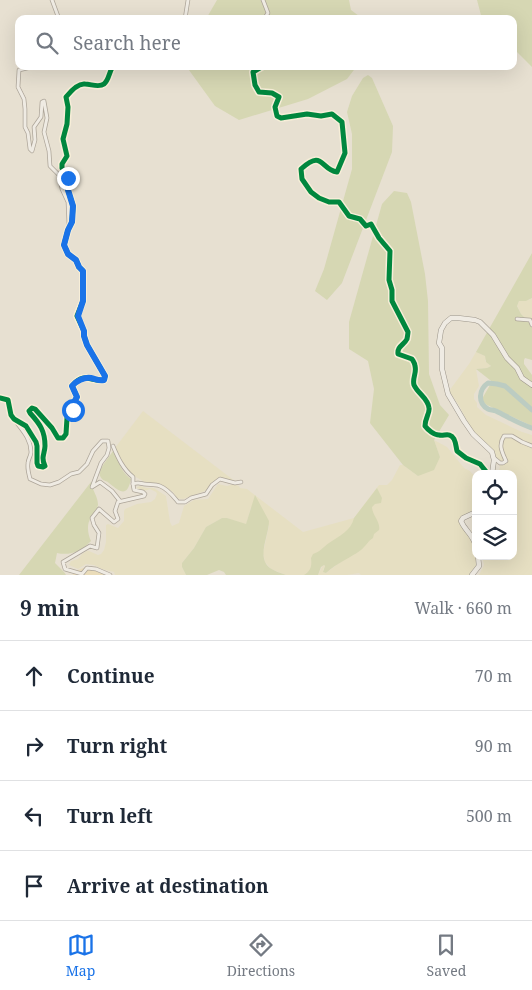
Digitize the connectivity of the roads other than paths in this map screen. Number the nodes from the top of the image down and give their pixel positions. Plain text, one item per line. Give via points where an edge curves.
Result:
1 (52, 0) edge
2 (188, 0) edge
3 (263, 0) edge
4 (58, 15) edge
5 (185, 15) edge
6 (267, 15) edge
7 (19, 70) edge
8 (111, 70) edge
9 (257, 70) edge
10 (69, 227) junction
11 (517, 320) dead end
12 (532, 324) edge
13 (532, 385) edge
14 (0, 398) edge
15 (14, 419) junction
16 (114, 446) dead end
17 (532, 446) edge
18 (494, 458) junction
19 (485, 470) edge
20 (492, 470) edge
21 (241, 482) dead end
22 (133, 484) junction
23 (120, 501) junction
24 (472, 514) edge
25 (472, 535) edge
26 (478, 560) edge
27 (82, 574) edge
28 (110, 575) edge
29 (472, 575) edge

1 - 4 street
2 - 5 street
3 - 6 street
7 - 10 street via 18,87 25,104 25,127 32,152 34,127 41,117 44,101 47,118 44,132 50,166 59,175 68,202
8 - 10 street via 104,84 80,84 66,99 67,124 63,139 67,156 62,168 68,178 73,206
9 - 19 street via 254,72 255,85 259,92 279,97 276,116 332,114 342,122 345,152 338,172 315,160 301,169 302,179 319,198 339,202 350,216 360,219 366,226 372,224 390,250 392,301 408,332 398,354 412,359 416,366 414,383 429,407 425,426 438,435 452,436 458,453
10 - 15 street via 64,245 83,271 83,301 78,316 87,345 105,376 104,380 86,378 73,384 77,397 67,418 63,438 58,438 35,409 30,409 44,433 43,468 37,463 36,442 26,426
11 - 12 street via 530,320
13 - 18 street via 522,378 493,335 480,322 451,318 445,323 439,343 448,394 464,422
14 - 15 street via 8,400
15 - 23 street via 27,437 30,448 30,479 41,484 50,485 80,472 102,441 108,441 107,455 92,487 100,482
16 - 22 street via 128,474 133,477
17 - 18 street via 506,435 501,446 506,461 500,463
18 - 20 street
21 - 22 street via 220,480 206,494 185,502 178,502 160,486
22 - 23 street via 134,490 143,492 144,496
23 - 27 street via 115,511 118,519 114,522 99,509 92,518 99,534 97,548 90,546 63,562 66,569
24 - 25 street via 462,521
26 - 29 street
27 - 28 street via 87,568

